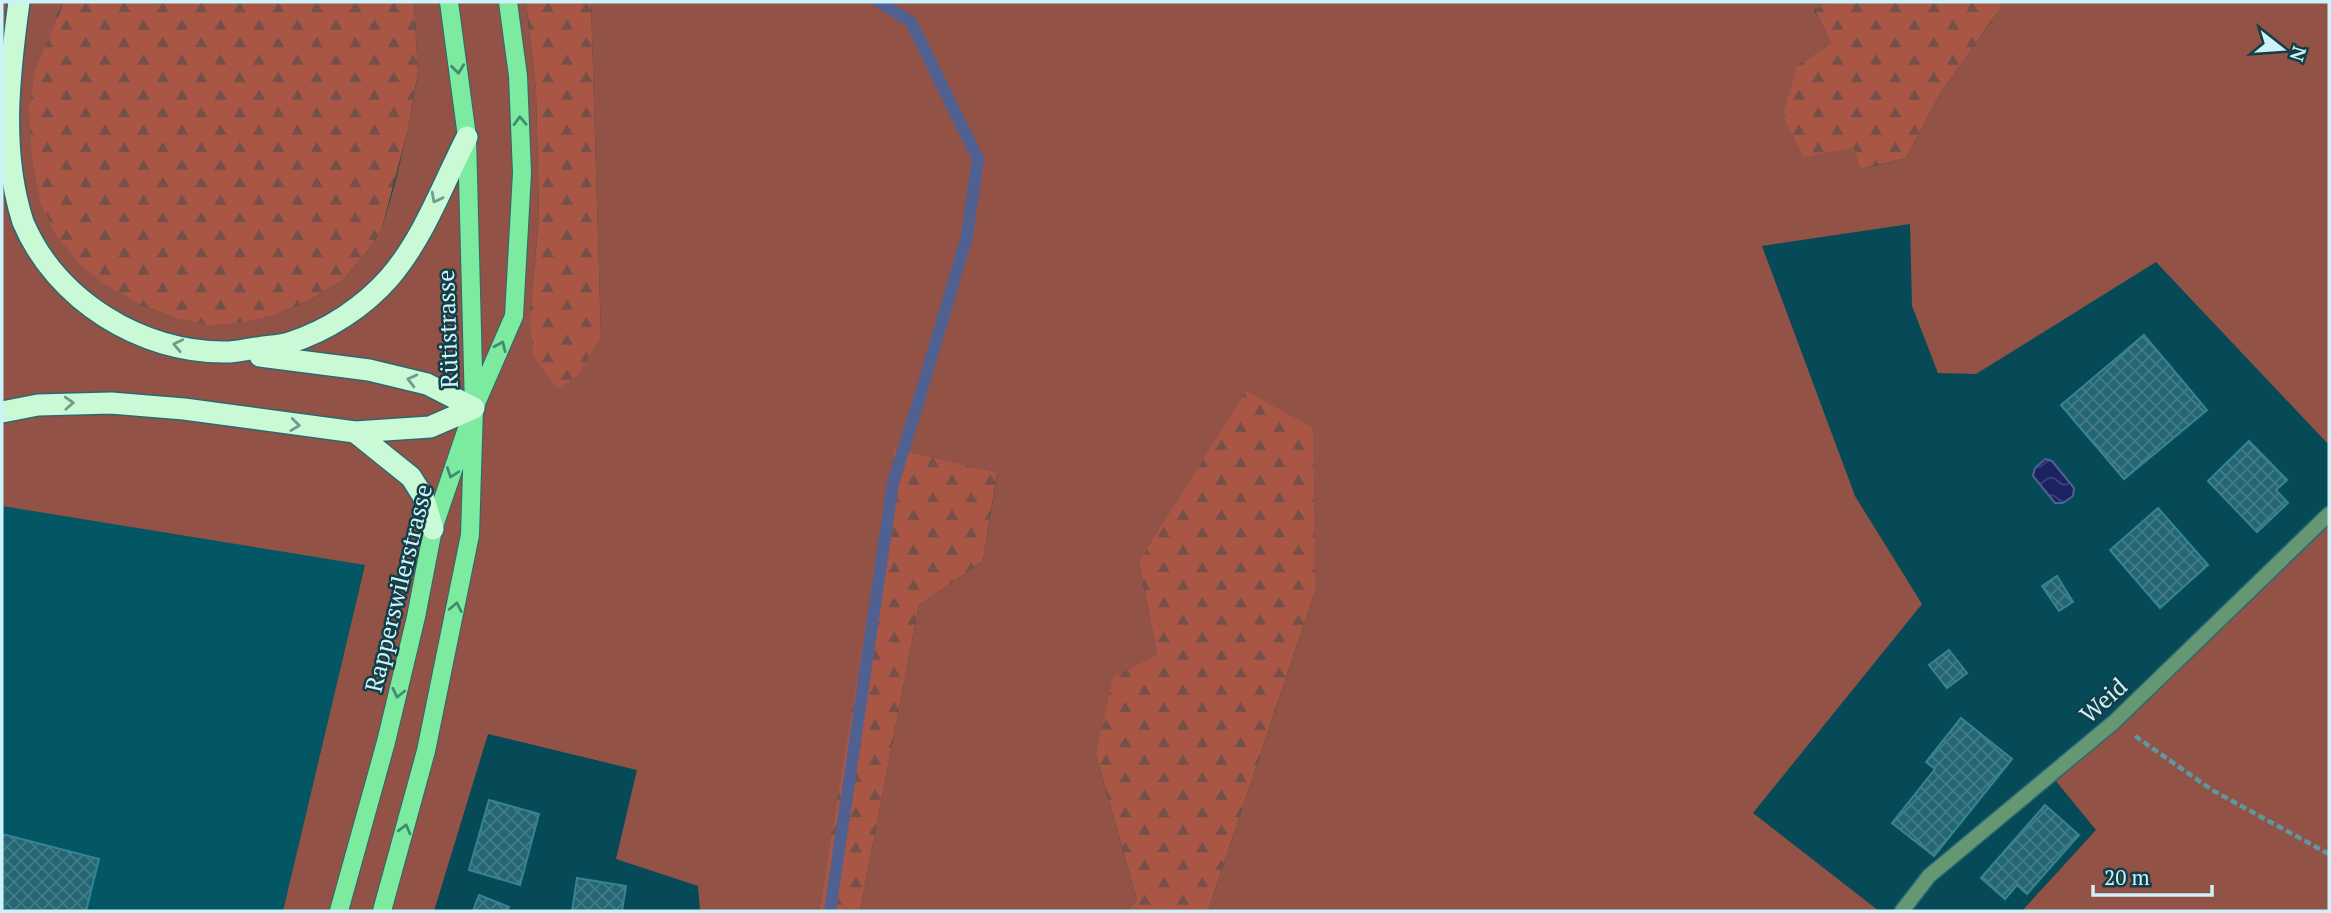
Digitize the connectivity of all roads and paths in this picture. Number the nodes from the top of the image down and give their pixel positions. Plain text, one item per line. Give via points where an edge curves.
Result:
1 (6, 2) edge
2 (19, 2) edge
3 (449, 2) edge
4 (508, 2) edge
5 (2, 10) edge
6 (467, 137) junction
7 (226, 352) junction
8 (474, 408) junction
9 (2, 412) edge
10 (355, 432) junction
11 (2329, 514) edge
12 (433, 529) junction
13 (2114, 722) junction
14 (2329, 854) edge
15 (339, 911) edge
16 (382, 911) edge
17 (1902, 911) edge

1 - 5 highway
7 -> 2 highway via 171,344 124,328 76,296 36,248 14,194 6,137 5,108
3 -> 6 main road, Rütistrasse
8 -> 4 main road, Rütistrasse via 514,316 522,173 518,76
6 -> 7 highway via 415,240 389,277 343,319 288,344
6 - 8 main road, Rütistrasse
8 -> 7 highway via 428,384 369,370
8 - 10 highway via 430,427
8 -> 12 main road, Rapperswilerstrasse
16 -> 8 main road, Rapperswilerstrasse via 426,751 470,535
9 -> 10 highway via 38,405 111,403
10 - 12 highway via 411,477 423,496
11 - 13 street, Weid
12 -> 15 main road, Rapperswilerstrasse via 386,742
13 - 14 path via 2212,790
13 - 17 street, Weid via 1929,876

